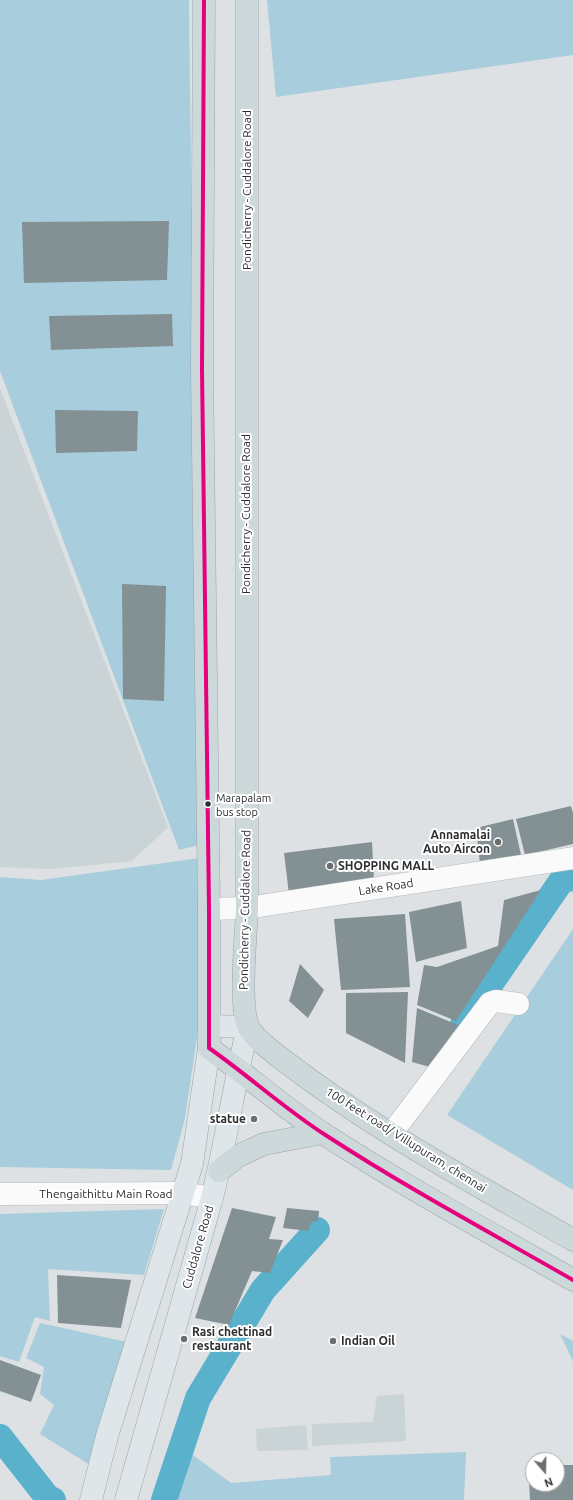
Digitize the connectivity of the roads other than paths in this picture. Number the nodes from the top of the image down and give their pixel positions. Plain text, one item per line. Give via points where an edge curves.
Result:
1 (204, 0) edge
2 (247, 0) edge
3 (573, 858) edge
4 (246, 908) junction
5 (209, 910) junction
6 (518, 1004) dead end
7 (210, 1026) junction
8 (248, 1027) junction
9 (209, 1048) junction
10 (238, 1068) junction
11 (323, 1133) junction
12 (392, 1133) junction
13 (219, 1171) junction
14 (483, 1189) junction
15 (0, 1194) edge
16 (183, 1194) junction
17 (212, 1198) junction
18 (466, 1218) junction
19 (573, 1240) edge
20 (573, 1280) edge
21 (91, 1500) edge
22 (126, 1500) edge

1 - 5 highway via 202,369
2 - 4 highway, Pondicherry - Cuddalore Road
3 - 4 street, Lake Road
4 - 5 street, Lake Road
4 - 8 highway, Pondicherry - Cuddalore Road via 244,998
5 - 7 highway
6 - 12 street via 496,1001 490,1003
7 - 8 main road
7 - 9 highway
8 - 10 main road, Cuddalore Road
8 - 12 highway, 100 feet road/ Villupuram, chennai via 270,1050 304,1076
9 - 10 highway
9 - 16 main road via 194,1149
10 - 11 highway
10 - 13 main road, Cuddalore Road
11 - 13 highway via 264,1144 238,1156
11 - 18 highway
12 - 14 highway, 100 feet road/ Villupuram, chennai
13 - 17 main road, Cuddalore Road
14 - 18 highway
14 - 19 highway, 100 feet road/ Villupuram, chennai
15 - 16 street, Thengaithittu Main Road
16 - 17 street, Thengaithittu Main Road
16 - 21 main road via 107,1436
17 - 22 main road, Cuddalore Road
18 - 20 highway

